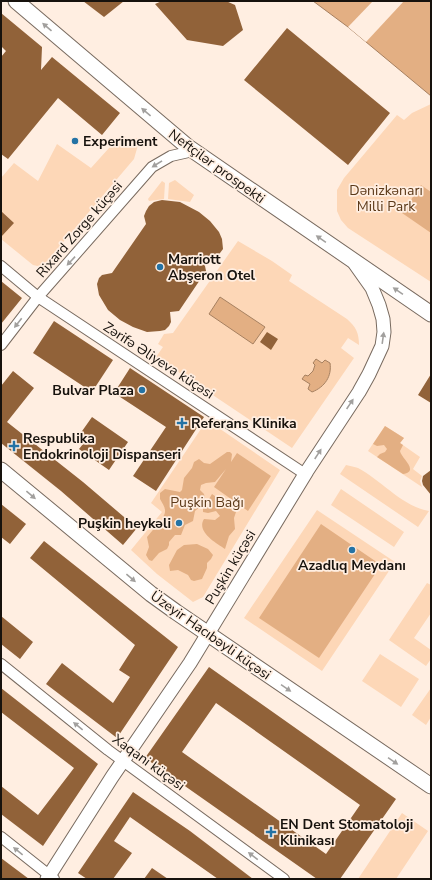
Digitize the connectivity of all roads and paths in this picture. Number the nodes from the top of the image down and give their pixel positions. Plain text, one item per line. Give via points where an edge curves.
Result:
1 (16, 1) edge
2 (193, 151) junction
3 (353, 261) junction
4 (1, 266) edge
5 (38, 297) junction
6 (431, 314) edge
7 (1, 345) edge
8 (1, 470) edge
9 (305, 474) junction
10 (207, 634) junction
11 (1, 664) edge
12 (123, 762) junction
13 (431, 786) edge
14 (1, 837) edge
15 (50, 878) edge
16 (284, 879) edge

2 -> 1 highway, Neftçilər prospekti
3 -> 2 highway, Neftçilər prospekti
2 -> 5 street, Rixard Zorge küçəsi via 171,156 152,167
6 -> 3 highway, Neftçilər prospekti
9 -> 3 main road, Puşkin küçəsi via 359,392 382,346 384,319 372,288
4 - 5 street, Zərifə Əliyeva küçəsi
5 -> 7 street, Rixard Zorge küçəsi
5 - 9 street, Zərifə Əliyeva küçəsi
8 -> 10 highway, Üzeyir Hacıbəyli küçəsi via 151,594
9 - 10 main road, Puşkin küçəsi
10 - 12 main road, Puşkin küçəsi
10 -> 13 highway, Üzeyir Hacıbəyli küçəsi
12 -> 11 street, Xaqani küçəsi
12 - 15 main road, Puşkin küçəsi
16 -> 12 street, Xaqani küçəsi
15 -> 14 street

